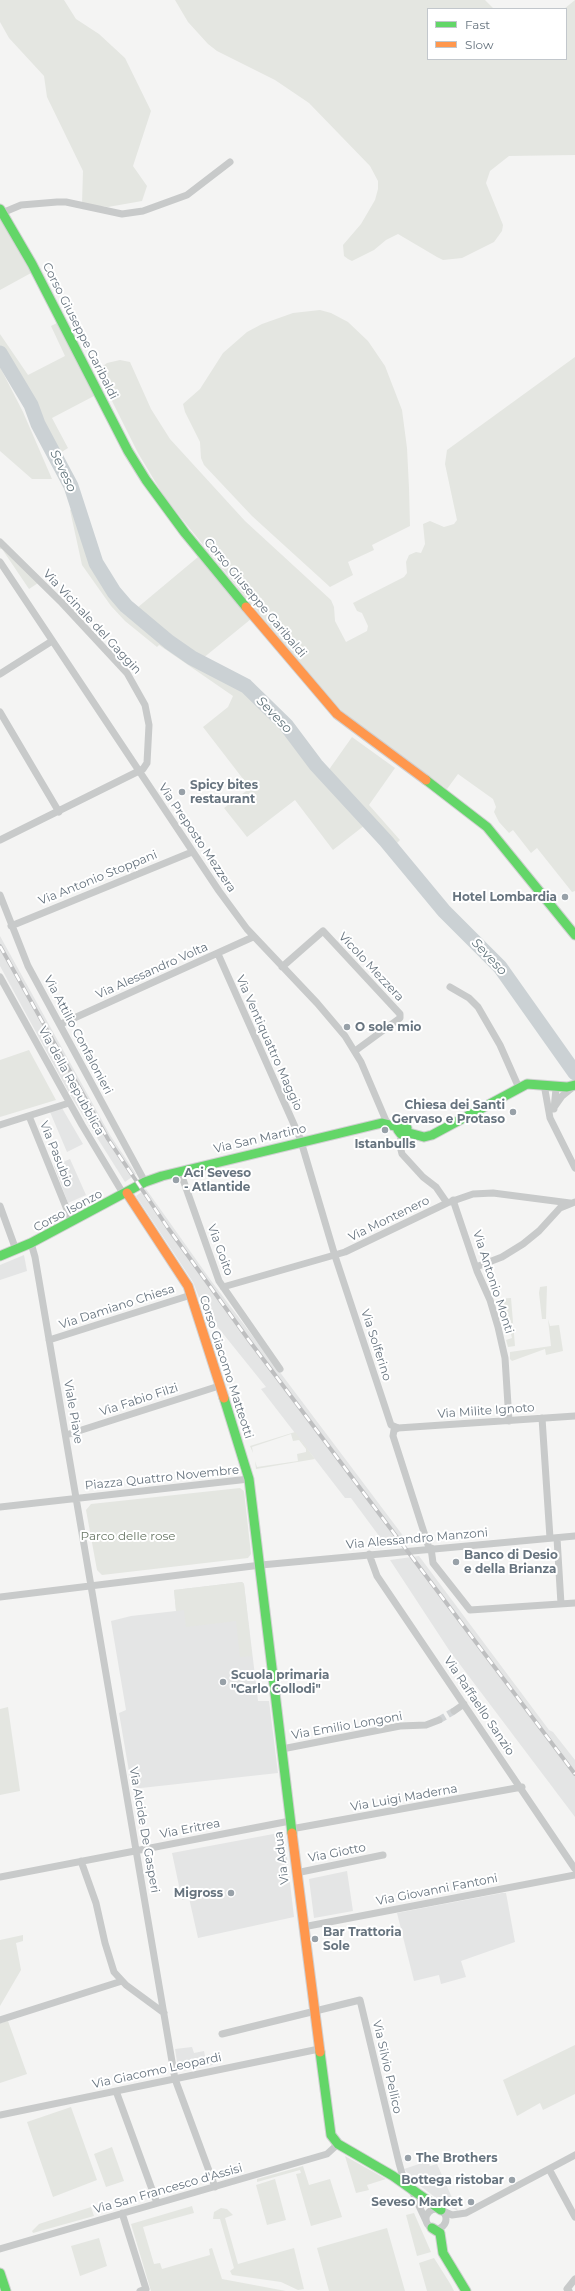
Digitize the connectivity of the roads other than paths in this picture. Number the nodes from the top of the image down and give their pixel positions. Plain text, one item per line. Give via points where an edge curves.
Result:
1 (230, 162) dead end
2 (1, 211) edge
3 (0, 542) edge
4 (0, 562) edge
5 (52, 641) junction
6 (0, 674) edge
7 (0, 712) edge
8 (140, 772) junction
9 (59, 812) junction
10 (0, 840) edge
11 (192, 852) junction
12 (0, 895) edge
13 (11, 926) junction
14 (575, 935) edge
15 (253, 937) junction
16 (218, 954) junction
17 (282, 967) junction
18 (0, 977) edge
19 (450, 987) dead end
20 (61, 1024) junction
21 (355, 1051) junction
22 (575, 1079) edge
23 (530, 1084) junction
24 (555, 1085) junction
25 (575, 1085) edge
26 (519, 1088) junction
27 (70, 1102) junction
28 (552, 1110) junction
29 (29, 1116) junction
30 (0, 1125) edge
31 (397, 1127) junction
32 (300, 1142) junction
33 (575, 1168) edge
34 (180, 1171) junction
35 (144, 1182) junction
36 (125, 1194) junction
37 (450, 1202) junction
38 (572, 1202) edge
39 (0, 1206) edge
40 (72, 1222) junction
41 (31, 1244) junction
42 (16, 1250) junction
43 (0, 1256) edge
44 (335, 1256) junction
45 (476, 1267) junction
46 (223, 1287) junction
47 (191, 1295) junction
48 (49, 1340) junction
49 (280, 1368) dead end
50 (219, 1386) junction
51 (575, 1416) edge
52 (542, 1418) junction
53 (509, 1420) junction
54 (398, 1428) junction
55 (66, 1435) junction
56 (249, 1479) junction
57 (77, 1499) junction
58 (0, 1507) edge
59 (575, 1536) edge
60 (554, 1538) junction
61 (430, 1548) junction
62 (369, 1554) junction
63 (261, 1565) junction
64 (92, 1586) junction
65 (0, 1597) edge
66 (575, 1603) edge
67 (561, 1604) junction
68 (464, 1704) junction
69 (454, 1711) tunnel mouth
70 (439, 1720) tunnel mouth
71 (282, 1749) junction
72 (522, 1787) junction
73 (291, 1825) junction
74 (137, 1851) junction
75 (383, 1855) dead end
76 (81, 1861) junction
77 (575, 1868) edge
78 (296, 1873) junction
79 (575, 1875) edge
80 (0, 1877) edge
81 (303, 1927) junction
82 (122, 1981) junction
83 (314, 2011) junction
84 (164, 2013) junction
85 (0, 2020) edge
86 (222, 2034) dead end
87 (319, 2049) junction
88 (175, 2078) junction
89 (116, 2091) junction
90 (0, 2114) edge
91 (338, 2144) junction
92 (575, 2155) edge
93 (550, 2169) junction
94 (405, 2184) junction
95 (215, 2187) junction
96 (157, 2203) junction
97 (442, 2210) junction
98 (122, 2213) junction
99 (575, 2217) edge
100 (430, 2226) junction
101 (0, 2249) edge
102 (0, 2273) edge
103 (575, 2279) edge
104 (6, 2291) edge
105 (140, 2291) edge
106 (466, 2291) edge
107 (569, 2291) edge

1 - 2 street via 186,195 143,211 122,214 57,202 20,205
2 - 14 street, Corso Giuseppe Garibaldi via 32,264 128,451 185,533 337,714 487,827
3 - 8 street, Via Vicinale del Gaggin via 109,653 137,689 149,717 148,763
4 - 5 street, Via Preposto Mezzera
5 - 6 street
5 - 8 street, Via Preposto Mezzera
7 - 9 street
8 - 9 street
8 - 11 street, Via Preposto Mezzera
9 - 10 street
11 - 13 street, Via Antonio Stoppani
11 - 15 street, Via Preposto Mezzera
12 - 13 street, Via Attilio Confalonieri
13 - 20 street, Via Attilio Confalonieri via 28,966
15 - 16 street, Via Alessandro Volta
15 - 17 street, Via Preposto Mezzera
16 - 20 street, Via Alessandro Volta
16 - 32 street, Via Ventiquattro Maggio
17 - 21 street, Via Preposto Mezzera via 333,1021
17 - 21 street, Vicolo Mezzera via 323,931 400,1014 400,1018
18 - 27 street, Via della Repubblica
19 - 26 street via 469,998 478,1007 500,1045
20 - 35 street, Via Attilio Confalonieri
21 - 31 street, Via Preposto Mezzera
22 - 24 street
23 - 24 street
23 - 26 street
23 - 28 street via 538,1086
24 - 25 street
24 - 28 street via 545,1090
25 - 28 street via 562,1096
26 - 31 street via 462,1120 427,1136
27 - 29 street
27 - 36 street, Via della Repubblica
28 - 33 street via 554,1125
29 - 30 street
29 - 40 street, Via Pasubio
31 - 32 street, Via San Martino
31 - 37 street, Via Antonio Monti via 402,1154
32 - 34 street, Via San Martino
32 - 44 street, Via Solferino
34 - 35 street, Via San Martino
34 - 46 street, Via Goito via 218,1281
35 - 36 street, Corso Isonzo
36 - 40 street, Corso Isonzo
36 - 47 street, Corso Giacomo Matteotti via 183,1277
37 - 38 street, Via Montenero via 473,1194 487,1193
37 - 44 street, Via Montenero
37 - 45 street, Via Antonio Monti
38 - 45 street via 560,1208 526,1241 502,1257
39 - 42 street
40 - 41 street, Corso Isonzo
41 - 42 street, Corso Isonzo
41 - 48 street, Viale Piave
42 - 43 street, Corso Isonzo
44 - 46 street, Via Montenero
44 - 54 street, Via Solferino via 389,1422
45 - 53 street, Via Antonio Monti via 490,1300 504,1351
46 - 49 street, Via Goito
47 - 48 street, Via Damiano Chiesa
47 - 50 street, Corso Giacomo Matteotti
48 - 55 street, Viale Piave
50 - 55 street, Via Fabio Filzi
50 - 56 street, Corso Giacomo Matteotti
51 - 52 street, Via Milite Ignoto
52 - 53 street, Via Milite Ignoto
52 - 60 street
53 - 54 street, Via Milite Ignoto
54 - 61 street via 394,1430 393,1436
55 - 57 street, Viale Piave
56 - 57 street, Piazza Quattro Novembre
56 - 63 street, Corso Giacomo Matteotti
57 - 58 street, Piazza Quattro Novembre
57 - 64 street, Viale Piave
59 - 60 street, Via Alessandro Manzoni
60 - 61 street, Via Alessandro Manzoni
60 - 67 street
61 - 62 street, Via Alessandro Manzoni
61 - 67 street via 433,1563 470,1610
62 - 63 street, Via Alessandro Manzoni
62 - 68 street, Via Raffaello Sanzio via 377,1576
63 - 64 street
63 - 71 street, Via Adua
64 - 65 street
64 - 74 street, Via Alcide De Gasperi
66 - 67 street
68 - 69 street
68 - 72 street, Via Raffaello Sanzio
70 - 71 street, Via Emilio Longoni via 426,1725 400,1726
71 - 73 street, Via Adua
72 - 73 street, Via Luigi Maderna
72 - 77 street, Via Raffaello Sanzio
73 - 74 street, Via Eritrea
73 - 78 street, Via Adua
74 - 76 street, Via Eritrea
74 - 84 street, Via Alcide De Gasperi
75 - 78 street, Via Giotto
76 - 80 street, Via Eritrea
76 - 82 street via 99,1912 111,1966
78 - 81 street, Via Adua
79 - 81 street, Via Giovanni Fantoni
81 - 83 street, Via Adua
82 - 84 street
82 - 85 street
83 - 86 street, Via Silvio Pellico
83 - 87 street, Via Adua
83 - 94 street, Via Silvio Pellico via 360,2000
84 - 88 street, Via Alcide De Gasperi
87 - 88 street, Via Giacomo Leopardi
87 - 91 street, Via Adua via 330,2132
88 - 89 street, Via Giacomo Leopardi
88 - 95 street, Via Alcide De Gasperi
89 - 90 street, Via Giacomo Leopardi
89 - 96 street
91 - 94 street
91 - 95 street, Via San Francesco d'Assisi via 327,2154
92 - 93 street
93 - 97 street via 466,2213 452,2215
93 - 99 street
94 - 97 street
94 - 100 street via 413,2193
95 - 96 street, Via San Francesco d'Assisi
96 - 98 street, Via San Francesco d'Assisi
97 - 100 street via 435,2209 429,2212 426,2217
97 - 100 street via 446,2217 445,2224 440,2228
98 - 101 street, Via San Francesco d'Assisi
98 - 105 street via 146,2288
100 - 106 street via 440,2233 444,2253
102 - 104 street
103 - 107 street via 567,2288

